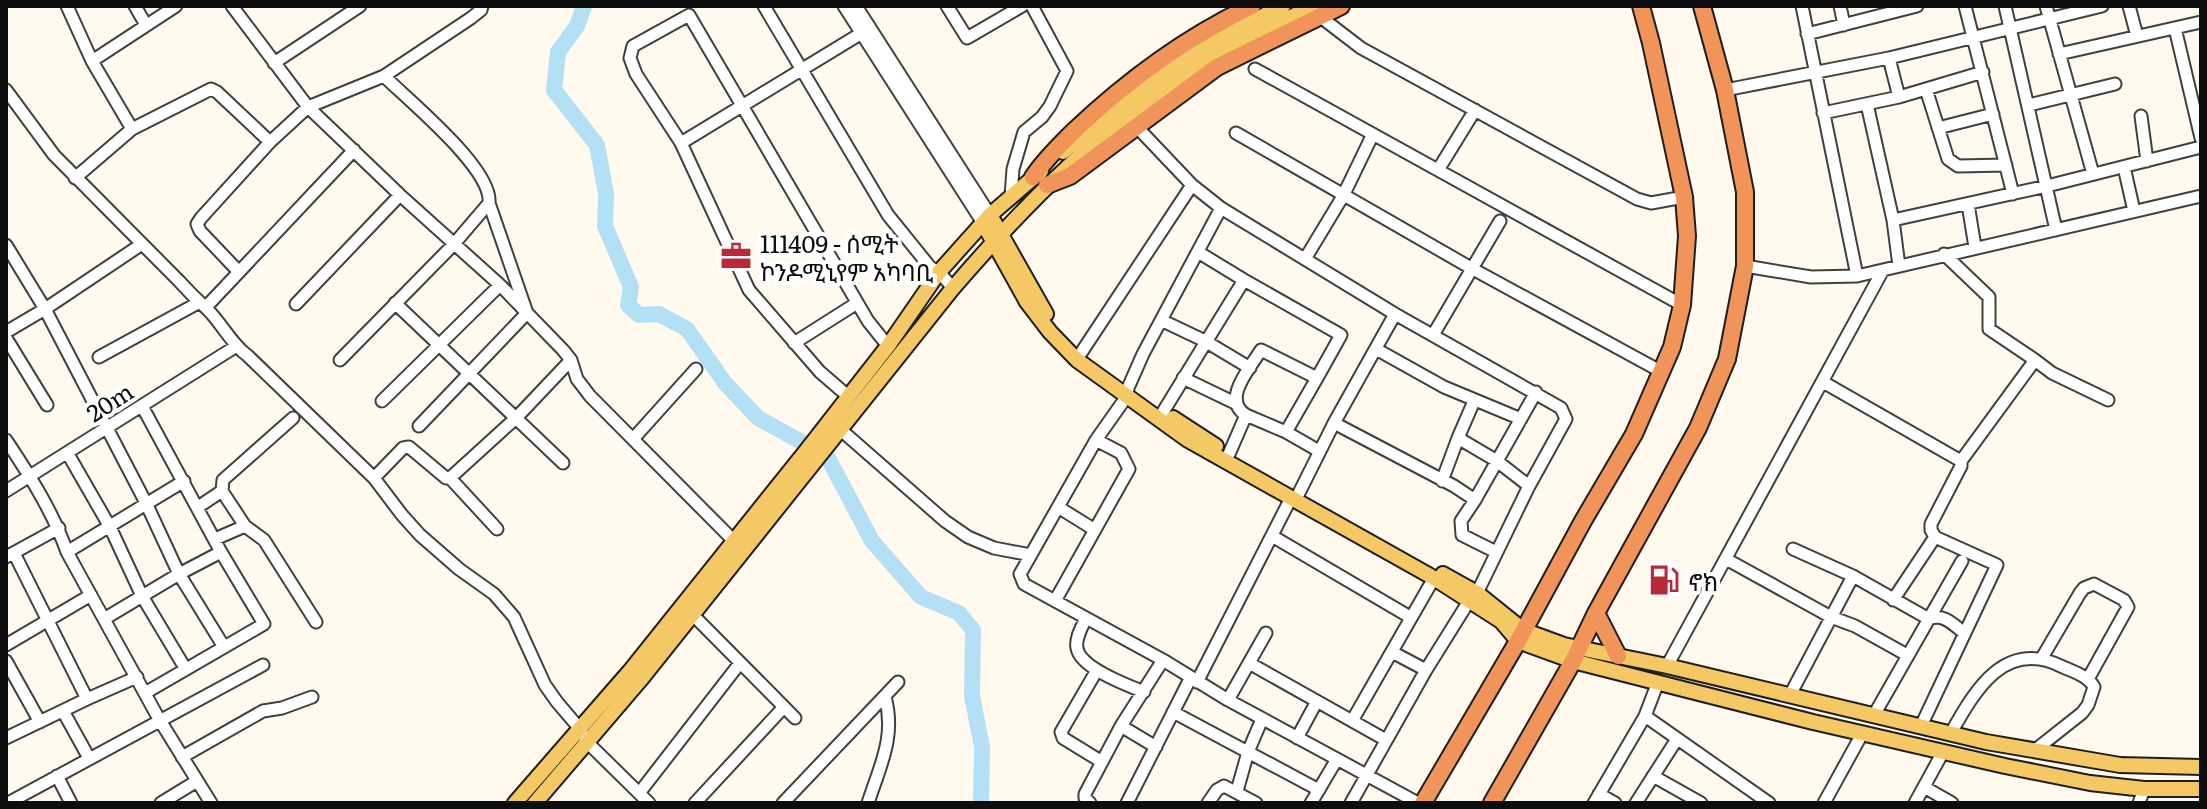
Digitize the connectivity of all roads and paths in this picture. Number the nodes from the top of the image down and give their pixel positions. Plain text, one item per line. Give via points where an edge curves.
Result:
1 (67, 6) edge
2 (135, 6) edge
3 (176, 6) edge
4 (232, 6) edge
5 (360, 6) edge
6 (482, 6) edge
7 (764, 6) edge
8 (844, 6) edge
9 (856, 6) edge
10 (947, 6) edge
11 (1022, 6) edge
12 (1032, 6) edge
13 (1252, 6) edge
14 (1283, 6) edge
15 (1341, 6) edge
16 (1641, 6) edge
17 (1702, 6) edge
18 (1802, 6) edge
19 (1840, 6) edge
20 (1965, 6) edge
21 (2005, 6) edge
22 (2102, 6) edge
23 (2129, 6) edge
24 (1912, 7) edge
25 (1316, 11) edge
26 (2047, 12) edge
27 (2201, 22) edge
28 (146, 25) junction
29 (1844, 25) junction
30 (2175, 28) junction
31 (2011, 29) junction
32 (865, 30) junction
33 (1807, 34) junction
34 (2137, 36) junction
35 (1974, 37) junction
36 (2059, 54) junction
37 (1889, 58) junction
38 (92, 61) junction
39 (274, 63) junction
40 (800, 69) junction
41 (1255, 69) dead end
42 (1983, 72) junction
43 (1816, 73) junction
44 (384, 76) junction
45 (2115, 84) dead end
46 (1926, 89) junction
47 (6, 90) edge
48 (1725, 90) junction
49 (2070, 93) junction
50 (1899, 97) junction
51 (1867, 104) junction
52 (742, 105) junction
53 (2029, 105) junction
54 (308, 107) junction
55 (1475, 110) junction
56 (1823, 113) junction
57 (1993, 114) junction
58 (2141, 116) dead end
59 (1135, 125) junction
60 (1938, 128) junction
61 (132, 129) junction
62 (1236, 133) dead end
63 (1373, 134) junction
64 (2201, 138) edge
65 (270, 142) junction
66 (681, 143) junction
67 (2201, 147) edge
68 (354, 150) junction
69 (1062, 161) junction
70 (2147, 161) junction
71 (2006, 165) junction
72 (2124, 167) junction
73 (1438, 170) junction
74 (2093, 174) junction
75 (75, 178) junction
76 (1040, 181) junction
77 (1192, 185) junction
78 (2047, 186) junction
79 (2013, 194) junction
80 (400, 195) junction
81 (1343, 196) junction
82 (2201, 196) edge
83 (1011, 197) junction
84 (1684, 197) junction
85 (489, 203) junction
86 (1968, 204) junction
87 (1221, 208) junction
88 (2134, 211) junction
89 (987, 219) junction
90 (1893, 220) junction
91 (1500, 221) dead end
92 (2056, 230) junction
93 (996, 237) junction
94 (142, 244) junction
95 (454, 244) junction
96 (6, 245) edge
97 (1975, 247) junction
98 (1198, 252) junction
99 (1944, 254) junction
100 (1305, 259) junction
101 (974, 264) junction
102 (1745, 266) junction
103 (1899, 266) junction
104 (1471, 268) junction
105 (1008, 269) junction
106 (1883, 270) junction
107 (239, 272) junction
108 (939, 272) junction
109 (1857, 276) junction
110 (1244, 280) junction
111 (500, 285) junction
112 (953, 288) junction
113 (395, 303) junction
114 (857, 303) junction
115 (296, 304) dead end
116 (202, 305) junction
117 (1682, 305) junction
118 (45, 309) junction
119 (527, 313) junction
120 (1395, 314) junction
121 (1163, 321) junction
122 (6, 335) edge
123 (1433, 335) junction
124 (1205, 341) junction
125 (794, 343) junction
126 (439, 344) junction
127 (888, 346) junction
128 (235, 347) junction
129 (1376, 349) junction
130 (1081, 353) junction
131 (99, 357) dead end
132 (340, 360) dead end
133 (571, 360) junction
134 (2035, 360) junction
135 (1250, 368) junction
136 (696, 369) dead end
137 (1662, 372) junction
138 (469, 373) junction
139 (1183, 378) junction
140 (1317, 378) junction
141 (1823, 382) junction
142 (1127, 392) junction
143 (1536, 392) junction
144 (849, 397) junction
145 (2108, 400) dead end
146 (382, 401) dead end
147 (1474, 401) junction
148 (1235, 403) junction
149 (47, 405) dead end
150 (142, 406) junction
151 (1163, 412) junction
152 (1246, 415) junction
153 (517, 417) junction
154 (293, 418) dead end
155 (1521, 419) junction
156 (1334, 423) junction
157 (419, 426) dead end
158 (108, 428) junction
159 (841, 430) junction
160 (1286, 432) junction
161 (1458, 438) junction
162 (633, 439) junction
163 (6, 440) edge
164 (824, 440) junction
165 (1096, 440) junction
166 (1319, 451) junction
167 (68, 454) junction
168 (1229, 454) junction
169 (810, 457) junction
170 (1497, 461) junction
171 (1961, 461) junction
172 (563, 463) dead end
173 (31, 477) junction
174 (374, 478) junction
175 (450, 478) junction
176 (184, 481) junction
177 (1442, 481) junction
178 (1529, 486) junction
179 (6, 491) edge
180 (222, 491) junction
181 (1295, 495) junction
182 (1475, 500) junction
183 (146, 503) junction
184 (198, 507) junction
185 (1058, 507) junction
186 (245, 526) junction
187 (110, 527) junction
188 (59, 528) junction
189 (497, 529) dead end
190 (1095, 530) junction
191 (1272, 536) junction
192 (1935, 537) junction
193 (215, 539) junction
194 (733, 540) junction
195 (1793, 549) dead end
196 (67, 552) junction
197 (221, 552) junction
198 (1496, 552) junction
199 (10, 555) edge
200 (1031, 555) junction
201 (1726, 559) junction
202 (1962, 561) dead end
203 (179, 574) junction
204 (1853, 576) junction
205 (1434, 578) junction
206 (91, 595) junction
207 (142, 596) junction
208 (1473, 597) junction
209 (1893, 600) junction
210 (1055, 601) junction
211 (1596, 613) junction
212 (693, 615) junction
213 (1410, 617) junction
214 (1831, 617) junction
215 (1086, 618) junction
216 (104, 619) junction
217 (1929, 619) junction
218 (49, 620) junction
219 (316, 622) dead end
220 (1266, 633) dead end
221 (1964, 633) junction
222 (1521, 635) junction
223 (8, 641) edge
224 (224, 647) junction
225 (1392, 652) junction
226 (1576, 655) junction
227 (1907, 655) junction
228 (1618, 656) junction
229 (2043, 656) junction
230 (1163, 660) junction
231 (6, 661) edge
232 (740, 663) junction
233 (1249, 663) junction
234 (263, 665) dead end
235 (1667, 666) junction
236 (185, 668) junction
237 (1097, 670) junction
238 (1426, 670) junction
239 (137, 677) junction
240 (2088, 679) junction
241 (1194, 680) junction
242 (898, 682) dead end
243 (1658, 682) junction
244 (1144, 692) junction
245 (145, 693) junction
246 (1790, 695) junction
247 (312, 697) dead end
248 (885, 697) junction
249 (87, 699) junction
250 (1228, 700) junction
251 (1317, 701) junction
252 (783, 708) junction
253 (63, 711) junction
254 (1173, 712) junction
255 (1874, 715) junction
256 (1645, 716) junction
257 (795, 718) dead end
258 (159, 719) junction
259 (1262, 719) junction
260 (1892, 720) junction
261 (1352, 721) junction
262 (40, 722) junction
263 (1121, 726) junction
264 (1921, 726) junction
265 (580, 729) junction
266 (1951, 733) junction
267 (1862, 734) junction
268 (6, 738) edge
269 (1297, 738) junction
270 (1677, 739) junction
271 (1887, 739) junction
272 (1386, 740) junction
273 (588, 743) junction
274 (1156, 747) junction
275 (2034, 751) junction
276 (1248, 752) junction
277 (1943, 752) junction
278 (182, 757) junction
279 (89, 758) junction
280 (1337, 759) junction
281 (1102, 762) junction
282 (2201, 767) edge
283 (1367, 774) junction
284 (57, 776) junction
285 (1653, 776) junction
286 (197, 781) junction
287 (1924, 787) junction
288 (2201, 789) edge
289 (1319, 790) junction
290 (1237, 791) junction
291 (640, 792) junction
292 (2142, 796) edge
293 (1597, 799) edge
294 (525, 800) edge
295 (8, 803) edge
296 (71, 803) edge
297 (161, 803) edge
298 (211, 803) edge
299 (649, 803) edge
300 (695, 803) edge
301 (783, 803) edge
302 (868, 803) edge
303 (1090, 803) edge
304 (1127, 803) edge
305 (1208, 803) edge
306 (1256, 803) edge
307 (1311, 803) edge
308 (1351, 803) edge
309 (1421, 803) edge
310 (1492, 803) edge
311 (1615, 803) edge
312 (1636, 803) edge
313 (1701, 803) edge
314 (1769, 803) edge
315 (1824, 803) edge
316 (1915, 803) edge
317 (1952, 803) edge

1 - 38 street
2 - 28 street
3 - 28 street
4 - 39 street
5 - 39 street
6 - 44 street
7 - 40 street
8 - 32 street
9 - 32 street
10 - 11 street via 967,38
12 - 83 street via 1067,71 1050,106 1024,132
13 - 76 highway via 1164,57 1107,101 1051,154
14 - 69 main road via 1189,58 1118,108
15 - 25 highway
16 - 84 highway
17 - 48 highway
18 - 33 street
19 - 29 street
20 - 35 street
21 - 31 street
22 - 26 street
23 - 34 street
24 - 29 street
25 - 55 street via 1361,48
25 - 59 highway via 1217,67
25 - 69 main road via 1204,63
26 - 31 street
26 - 36 street
27 - 30 street
28 - 38 street
29 - 33 street
30 - 34 street
30 - 64 street
31 - 35 street
31 - 53 street
32 - 40 street
32 - 89 street
33 - 43 street
34 - 36 street
35 - 37 street
35 - 42 street
36 - 49 street
37 - 43 street
37 - 50 street
38 - 61 street
39 - 54 street
40 - 52 street
40 - 108 street via 888,215
41 - 63 street
42 - 46 street
42 - 57 street
43 - 48 street
43 - 56 street
44 - 54 street
44 - 85 street via 472,162 486,182
45 - 49 street
46 - 50 street
46 - 60 street
47 - 75 street
48 - 102 highway via 1745,192
49 - 53 street
49 - 74 street
50 - 51 street
51 - 56 street
51 - 90 street
52 - 66 street
52 - 66 street via 689,15 644,39 633,46 630,58
52 - 114 street
53 - 78 street
54 - 65 street
54 - 68 street
55 - 73 street
55 - 84 street via 1637,199 1651,203
56 - 109 street
57 - 60 street
57 - 71 street
58 - 70 street
59 - 76 highway via 1070,176
59 - 77 street
60 - 71 street via 1948,159 1958,166
61 - 65 street via 211,89
61 - 75 street
62 - 81 street
63 - 73 street
63 - 81 street
65 - 107 street via 197,224
66 - 125 street via 749,290
67 - 70 street
68 - 80 street
68 - 107 street
69 - 76 main road
70 - 72 street
71 - 79 street
72 - 74 street
72 - 88 street
73 - 117 street
74 - 78 street
75 - 94 street
76 - 83 main road
76 - 93 main road
77 - 87 street
77 - 130 street
78 - 79 street
78 - 92 street
79 - 86 street
80 - 95 street
80 - 115 street
81 - 100 street
81 - 104 street
82 - 88 street
83 - 89 main road
84 - 117 highway
85 - 95 street
85 - 119 street
86 - 90 street
86 - 97 street
87 - 98 street
87 - 100 street
88 - 92 street
89 - 93 main road
89 - 108 main road
90 - 103 street
91 - 104 street
92 - 97 street
93 - 101 main road
93 - 105 main road
93 - 130 main road via 1044,311
94 - 116 street
94 - 118 street
95 - 111 street
95 - 113 street
96 - 118 street
97 - 99 street
98 - 110 street
98 - 121 street
99 - 103 street
99 - 134 street via 1989,297 1989,329
100 - 120 street
101 - 105 main road via 992,262
101 - 112 main road
102 - 109 street via 1811,277
102 - 211 highway via 1727,359 1698,428
103 - 106 street
104 - 123 street
104 - 137 street
105 - 142 main road via 1027,302 1077,360
106 - 109 street
106 - 141 street
107 - 116 street
108 - 112 street
108 - 127 main road
110 - 124 street
110 - 140 street via 1341,335
111 - 119 street
111 - 126 street
112 - 159 main road
113 - 126 street
113 - 132 street
114 - 125 street
114 - 127 street
116 - 128 street
116 - 131 street
117 - 137 highway
118 - 122 street
118 - 158 street
119 - 133 street
119 - 138 street
120 - 123 street
120 - 129 street
121 - 124 street
121 - 142 street
122 - 149 street
123 - 143 street
124 - 135 street
124 - 139 street
125 - 144 street
126 - 138 street
126 - 146 street
127 - 144 main road
128 - 150 street, 20m
128 - 174 street
129 - 147 street
129 - 156 street
130 - 142 main road
133 - 153 street
133 - 162 street via 583,387
134 - 145 street
134 - 171 street
135 - 140 street via 1261,350
135 - 148 street
136 - 162 street
137 - 222 highway via 1634,434
138 - 153 street
138 - 157 street
139 - 148 street
139 - 151 street
140 - 160 street
141 - 171 street
141 - 201 street
142 - 151 main road
142 - 165 street
142 - 181 main road via 1188,440
143 - 155 street
143 - 178 street via 1561,408 1566,419
144 - 164 main road
147 - 155 street
147 - 161 street
148 - 152 street
150 - 158 street, 20m
150 - 176 street
151 - 168 main road
152 - 160 street
152 - 168 street
153 - 172 street
153 - 175 street
154 - 180 street via 223,480
155 - 170 street
156 - 166 street
156 - 177 street
158 - 167 street, 20m
158 - 183 street
159 - 164 main road
159 - 200 street via 968,537
160 - 166 street
161 - 170 street
161 - 177 street
162 - 194 street
163 - 173 street
164 - 169 main road
165 - 185 street
165 - 190 street via 1121,453 1129,469
166 - 181 street
167 - 173 street, 20m
167 - 187 street
168 - 181 main road
169 - 194 main road
169 - 212 main road
170 - 178 street
170 - 182 street
171 - 192 street via 1931,524
173 - 179 street, 20m
173 - 188 street
174 - 175 street via 409,447
174 - 265 street via 420,535 494,594 514,617 545,685
175 - 189 street
176 - 183 street
176 - 184 street
177 - 182 street
178 - 198 street
180 - 184 street
180 - 186 street
181 - 191 street
181 - 205 main road
181 - 208 main road
182 - 198 street via 1461,521 1462,535
183 - 187 street
183 - 203 street
184 - 193 street
185 - 190 street
185 - 200 street
186 - 193 street
186 - 219 street via 264,540
187 - 196 street
187 - 207 street
188 - 196 street
188 - 199 street
190 - 210 street
191 - 213 street
191 - 241 street
192 - 209 street
192 - 221 street via 1997,565
193 - 197 street
194 - 265 main road
195 - 204 street
196 - 206 street
197 - 203 street
197 - 224 street via 264,624
198 - 208 street
199 - 218 street
200 - 210 street via 1021,580
201 - 214 street
201 - 235 street
202 - 217 street
203 - 207 street
203 - 224 street
204 - 209 street
204 - 214 street
205 - 208 main road
205 - 213 street
206 - 216 street
206 - 218 street
207 - 216 street
207 - 236 street
208 - 222 main road
208 - 238 street
209 - 217 street
210 - 215 street
211 - 226 highway
211 - 228 highway
212 - 232 street
212 - 273 main road
213 - 225 street
214 - 227 street
214 - 246 street
215 - 230 street
215 - 237 street via 1077,652
216 - 239 street
217 - 221 street via 1945,618
217 - 227 street
218 - 223 street
218 - 249 street
220 - 233 street
221 - 264 street
222 - 226 main road
222 - 309 highway
224 - 236 street
225 - 238 street
225 - 261 street
226 - 228 main road
226 - 243 main road
226 - 310 highway
227 - 255 street
228 - 235 main road
229 - 240 street
229 - 240 street via 2080,593 2094,584 2128,607
229 - 266 street via 2001,668 1974,691
230 - 241 street
230 - 244 street
231 - 262 street
232 - 252 street
232 - 291 street
233 - 250 street
233 - 251 street
234 - 258 street
235 - 246 main road
236 - 245 street
237 - 244 street
237 - 281 street via 1061,732
238 - 272 street
239 - 245 street
239 - 249 street
240 - 275 street via 2094,687 2088,705
241 - 250 street
241 - 254 street
242 - 248 street
243 - 256 street
243 - 267 main road
244 - 263 street
245 - 258 street
246 - 255 main road
247 - 278 street via 263,711
248 - 301 street
248 - 302 street via 891,719
249 - 253 street
250 - 259 street
251 - 261 street
251 - 269 street
252 - 257 street
252 - 300 street
253 - 262 street
253 - 279 street
254 - 274 street
254 - 276 street
255 - 260 main road
256 - 270 street
256 - 293 street
258 - 278 street
258 - 279 street
259 - 269 street
259 - 276 street
260 - 264 main road
260 - 271 main road
261 - 272 street
262 - 268 street
263 - 274 street
263 - 281 street
264 - 266 main road
265 - 273 street
265 - 294 main road
266 - 275 main road
267 - 271 main road
267 - 315 street
269 - 280 street
270 - 285 street
270 - 314 street
271 - 277 main road
272 - 283 street
273 - 291 street
273 - 294 main road
274 - 304 street
275 - 282 main road via 2120,765
276 - 289 street
276 - 290 street
277 - 287 street
277 - 292 main road
278 - 286 street
279 - 284 street
280 - 283 street
280 - 289 street
281 - 303 street via 1085,794
283 - 308 street
283 - 309 street
284 - 295 street
284 - 296 street
285 - 312 street
285 - 313 street
286 - 297 street
286 - 298 street
287 - 316 street
287 - 317 street
288 - 292 main road
289 - 307 street
290 - 305 street via 1224,786
290 - 306 street
291 - 299 street
293 - 311 street

